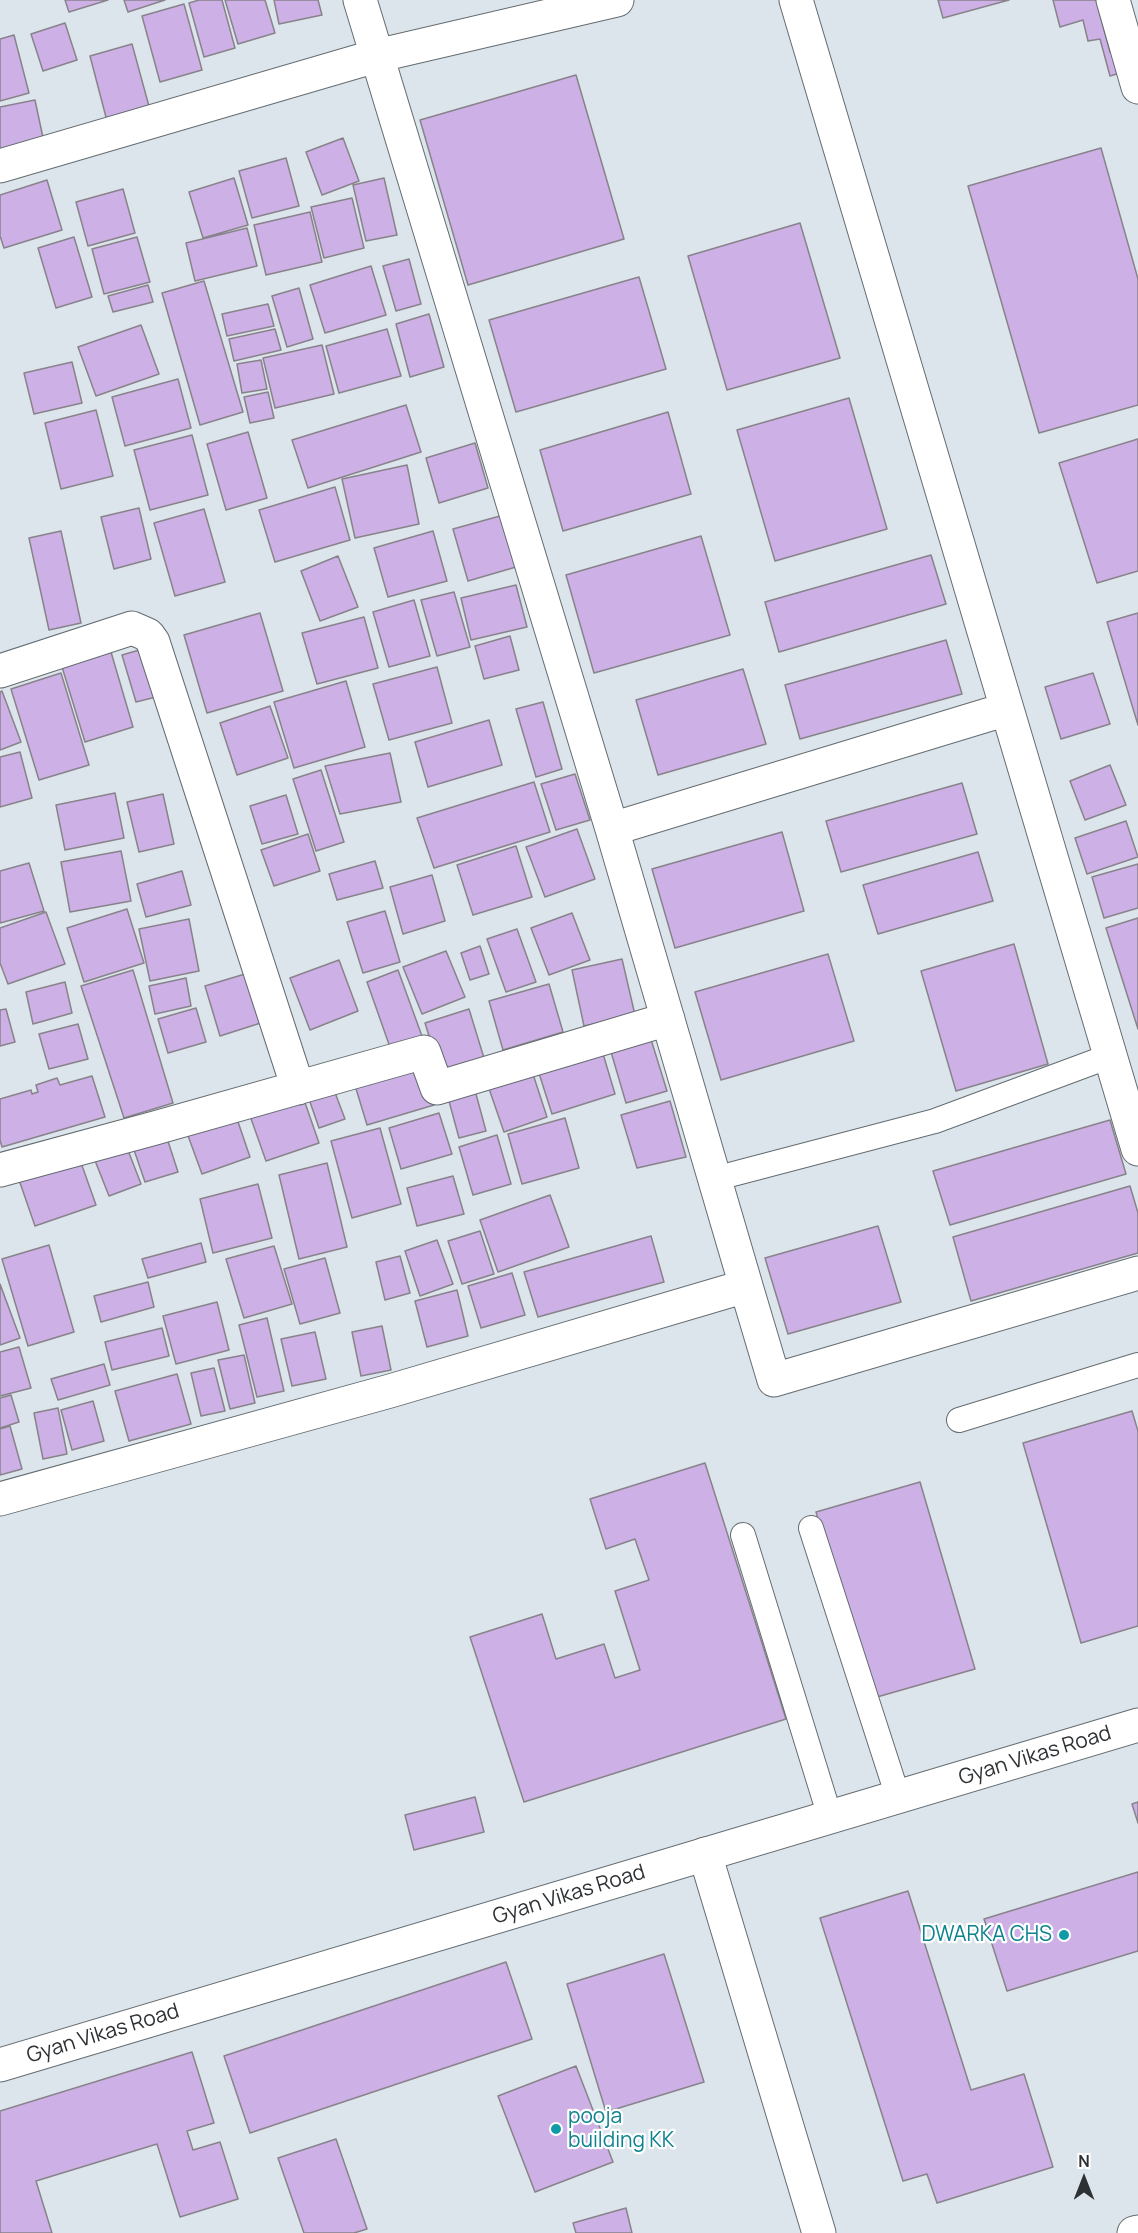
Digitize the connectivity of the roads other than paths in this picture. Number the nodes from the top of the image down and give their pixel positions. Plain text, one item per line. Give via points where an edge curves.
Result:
1 (360, 0) edge
2 (617, 0) edge
3 (796, 0) edge
4 (1113, 0) edge
5 (376, 56) junction
6 (1138, 87) edge
7 (0, 166) edge
8 (0, 672) edge
9 (1007, 708) junction
10 (612, 829) junction
11 (668, 1019) junction
12 (1110, 1056) junction
13 (298, 1088) junction
14 (1138, 1149) edge
15 (0, 1170) edge
16 (714, 1179) junction
17 (1138, 1273) edge
18 (747, 1286) junction
19 (1138, 1365) edge
20 (958, 1420) dead end
21 (0, 1499) edge
22 (811, 1528) dead end
23 (743, 1534) dead end
24 (1138, 1725) edge
25 (898, 1797) junction
26 (830, 1817) junction
27 (705, 1854) junction
28 (0, 2065) edge
29 (819, 2233) edge

1 - 5 street
2 - 5 street
3 - 9 street
4 - 6 street
5 - 7 street
5 - 10 street
8 - 13 street via 132,628 148,635
9 - 10 street
9 - 12 street
10 - 11 street
11 - 13 street via 437,1088 424,1052
11 - 16 street
12 - 14 street
12 - 16 lane via 935,1121
13 - 15 street
16 - 18 street
17 - 18 street via 774,1380
18 - 21 street
19 - 20 lane
22 - 25 lane
23 - 26 lane
24 - 25 street, Gyan Vikas Road
25 - 26 street, Gyan Vikas Road
26 - 27 street, Gyan Vikas Road
27 - 28 street, Gyan Vikas Road
27 - 29 street

